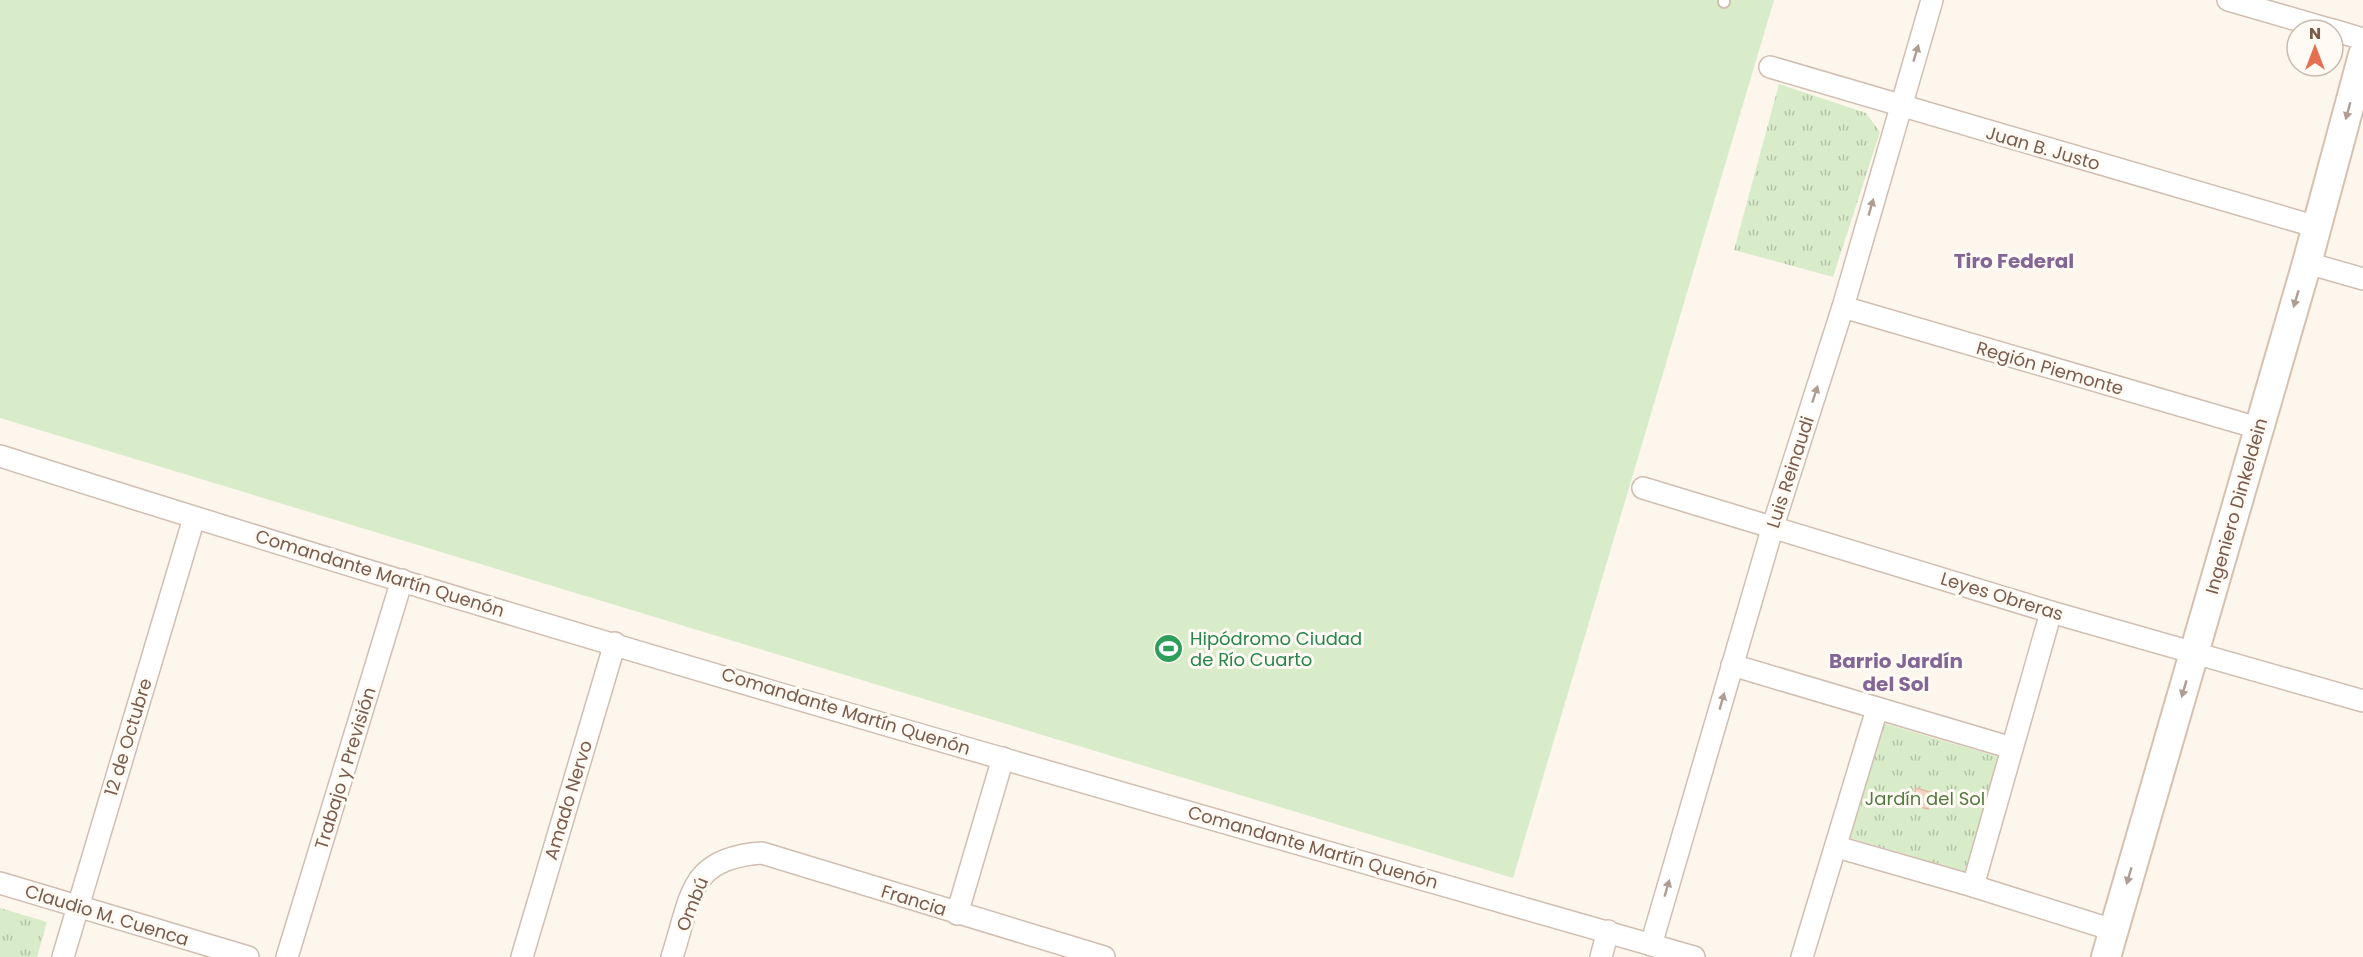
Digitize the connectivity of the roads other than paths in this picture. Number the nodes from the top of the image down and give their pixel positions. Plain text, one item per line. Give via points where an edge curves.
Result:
1 (1932, 0) edge
2 (2228, 0) edge
3 (2290, 18) edge
4 (2345, 34) edge
5 (2363, 39) edge
6 (2363, 55) edge
7 (1770, 67) dead end
8 (1900, 106) junction
9 (2317, 227) junction
10 (2307, 263) junction
11 (2363, 279) edge
12 (1843, 307) junction
13 (2258, 428) junction
14 (0, 456) edge
15 (1643, 488) dead end
16 (194, 518) junction
17 (1773, 526) junction
18 (402, 580) junction
19 (2051, 612) junction
20 (615, 643) junction
21 (2195, 653) junction
22 (1732, 665) junction
23 (2363, 701) edge
24 (1877, 709) junction
25 (2012, 748) junction
26 (1003, 758) junction
27 (1837, 847) junction
28 (723, 859) joint
29 (0, 883) edge
30 (1973, 886) junction
31 (78, 906) junction
32 (957, 914) junction
33 (1608, 931) junction
34 (2109, 944) edge
35 (1651, 945) junction
36 (1048, 949) edge
37 (63, 957) edge
38 (248, 957) edge
39 (287, 957) edge
40 (522, 957) edge
41 (672, 957) edge
42 (1104, 957) edge
43 (1601, 957) edge
44 (1694, 957) edge
45 (1802, 957) edge

8 -> 1 street, Luis Reinaudi
2 - 3 street
4 - 5 street
6 -> 9 main road, Ingeniero Dinkeldein
7 - 8 street, Juan B. Justo
8 - 9 street, Juan B. Justo
12 -> 8 street, Luis Reinaudi
9 - 10 main road, Ingeniero Dinkeldein
10 - 11 street
10 -> 13 main road, Ingeniero Dinkeldein
12 - 13 street, Región Piemonte
17 -> 12 street, Luis Reinaudi
13 - 21 main road, Ingeniero Dinkeldein
14 - 16 street, Comandante Martín Quenón
15 - 17 street, Leyes Obreras
16 - 18 street, Comandante Martín Quenón
16 - 31 street, 12 de Octubre
17 - 19 street, Leyes Obreras
17 - 22 street, Luis Reinaudi
18 - 20 street, Comandante Martín Quenón
18 - 39 street, Trabajo y Previsión
19 - 21 street, Leyes Obreras
19 - 25 street
20 - 26 street, Comandante Martín Quenón
20 - 40 street, Amado Nervo
21 - 23 street, Leyes Obreras
21 -> 34 main road, Ingeniero Dinkeldein
22 - 24 street
35 -> 22 street, Luis Reinaudi
24 - 25 street
24 - 27 street
25 - 30 street
26 - 32 street
26 - 33 street, Comandante Martín Quenón
27 - 30 street
27 - 45 street
28 - 32 street, Francia via 762,853
28 - 41 street, Ombú via 704,871 693,890
29 - 31 street, Claudio M. Cuenca
30 - 34 street
31 - 37 street, 12 de Octubre
31 - 38 street, Claudio M. Cuenca
32 - 36 street, Francia
33 - 35 street, Comandante Martín Quenón
33 - 43 street
35 - 44 street, Comandante Martín Quenón
36 - 42 street, Francia

